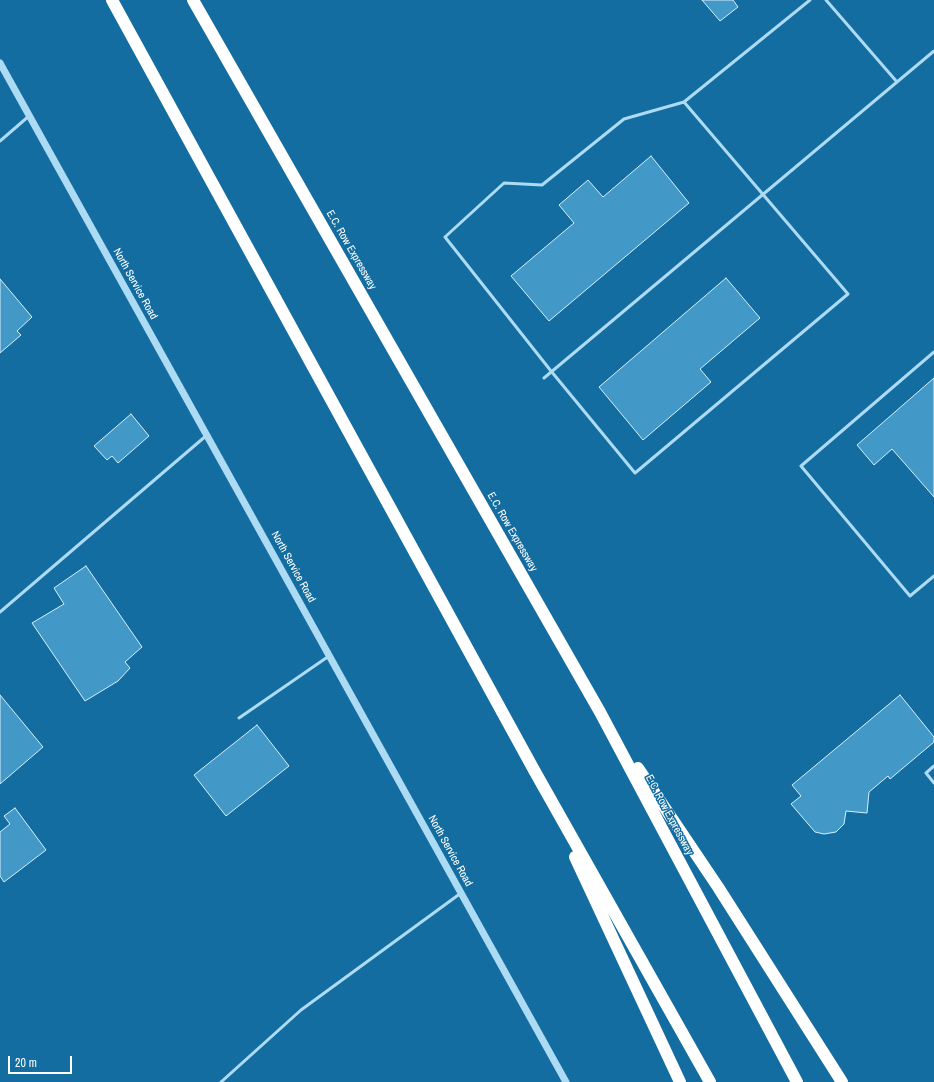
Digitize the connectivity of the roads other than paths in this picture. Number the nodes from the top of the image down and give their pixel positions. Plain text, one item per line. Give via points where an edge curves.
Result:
1 (112, 0) edge
2 (193, 0) edge
3 (810, 0) edge
4 (826, 0) edge
5 (934, 51) edge
6 (0, 63) edge
7 (897, 82) junction
8 (684, 102) junction
9 (29, 116) junction
10 (0, 141) edge
11 (762, 195) junction
12 (934, 352) edge
13 (551, 371) junction
14 (544, 378) dead end
15 (207, 435) junction
16 (934, 576) edge
17 (0, 612) edge
18 (329, 656) junction
19 (600, 712) junction
20 (239, 718) dead end
21 (934, 766) edge
22 (534, 770) junction
23 (934, 783) edge
24 (461, 893) junction
25 (221, 1082) edge
26 (566, 1082) edge
27 (680, 1082) edge
28 (710, 1082) edge
29 (797, 1082) edge
30 (842, 1082) edge

1 - 22 highway
2 - 19 highway, E.C. Row Expressway
3 - 8 lane
4 - 7 lane
5 - 7 lane
6 - 9 street, North Service Road
7 - 11 lane
8 - 11 lane
8 - 13 lane via 624,118 542,184 504,183 445,237
9 - 10 lane
9 - 15 street, North Service Road
11 - 13 lane
11 - 13 lane via 848,294 659,453 635,473
12 - 16 lane via 801,466 910,596
13 - 14 lane
15 - 17 lane
15 - 18 street, North Service Road
18 - 20 lane
18 - 24 street, North Service Road
19 - 29 highway, E.C. Row Expressway
19 - 30 highway via 718,888
21 - 23 lane via 926,773
22 - 27 highway
22 - 28 highway
24 - 25 lane via 301,1010
24 - 26 street, North Service Road

